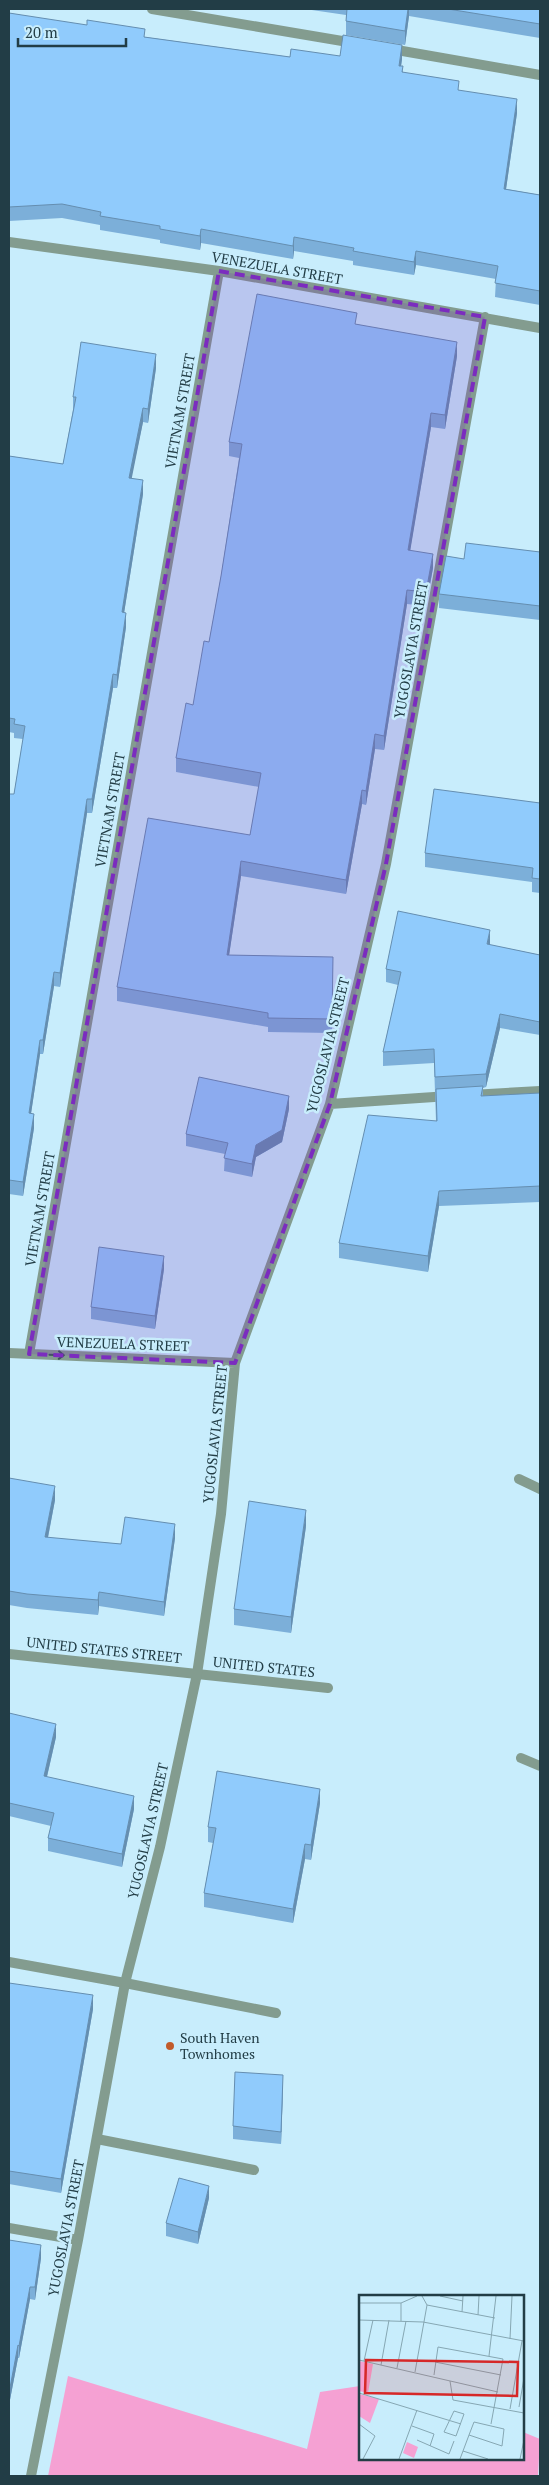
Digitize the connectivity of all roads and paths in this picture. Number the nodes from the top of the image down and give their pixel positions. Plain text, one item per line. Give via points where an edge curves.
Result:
1 (152, 9) edge
2 (365, 45) edge
3 (385, 48) edge
4 (540, 75) edge
5 (9, 242) edge
6 (219, 271) junction
7 (485, 317) junction
8 (540, 328) edge
9 (540, 1091) edge
10 (330, 1104) junction
11 (9, 1353) edge
12 (29, 1354) junction
13 (235, 1363) junction
14 (519, 1479) dead end
15 (540, 1489) edge
16 (9, 1654) edge
17 (197, 1674) junction
18 (328, 1688) dead end
19 (521, 1758) dead end
20 (540, 1766) edge
21 (9, 1962) edge
22 (125, 1983) junction
23 (276, 2013) dead end
24 (97, 2139) junction
25 (254, 2170) dead end
26 (9, 2228) edge
27 (78, 2240) junction
28 (31, 2476) edge

1 - 2 street
3 - 4 street
5 - 6 street, VENEZUELA STREET
6 - 7 street, VENEZUELA STREET
6 - 12 street, VIETNAM STREET
7 - 8 street, VENEZUELA STREET
7 - 10 street, YUGOSLAVIA STREET via 386,864
9 - 10 street
10 - 13 street, YUGOSLAVIA STREET
11 - 12 street, VENEZUELA STREET
12 -> 13 street, VENEZUELA STREET
13 - 17 street, YUGOSLAVIA STREET via 221,1514
14 - 15 street
16 - 17 street, UNITED STATES STREET
17 - 18 street, UNITED STATES
17 - 22 street, YUGOSLAVIA STREET via 160,1847
19 - 20 street
21 - 22 street
22 - 23 street
22 - 24 street, YUGOSLAVIA STREET
24 - 25 street
24 - 27 street, YUGOSLAVIA STREET
26 - 27 street
27 - 28 street, YUGOSLAVIA STREET

